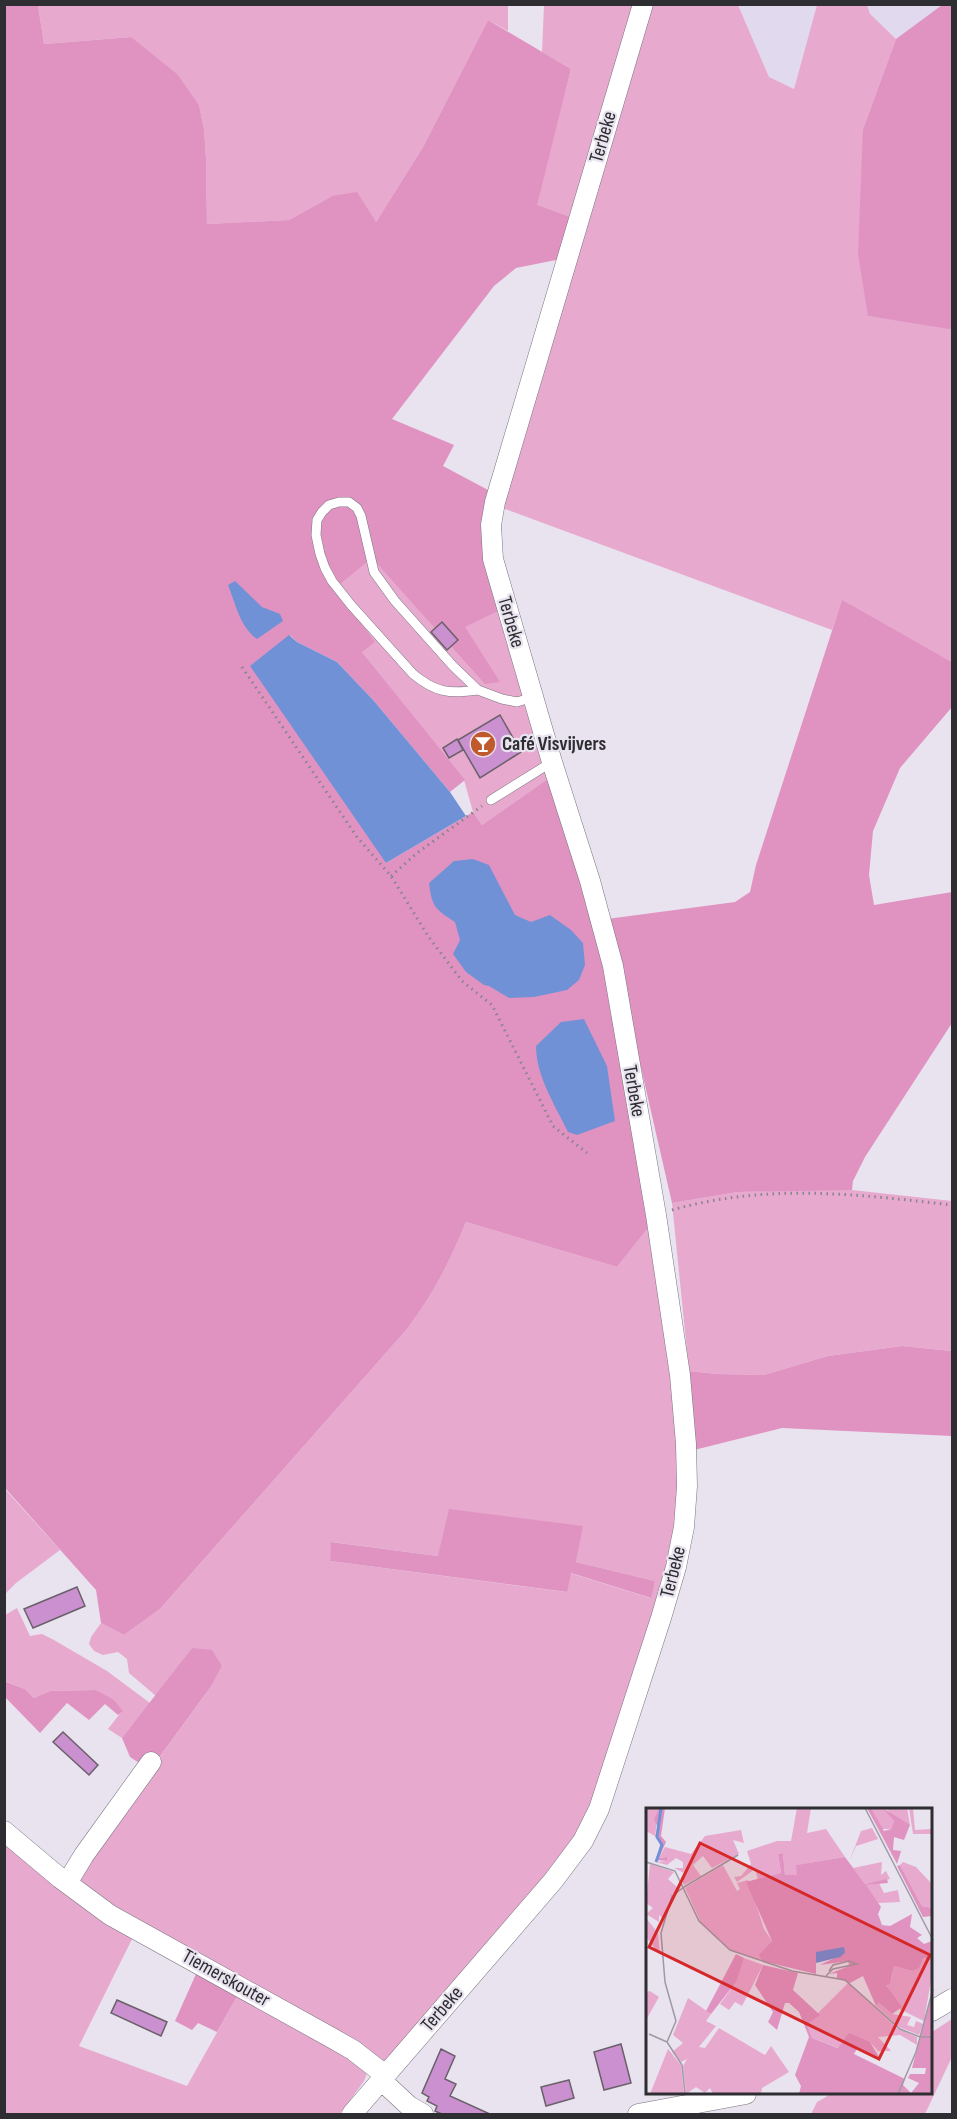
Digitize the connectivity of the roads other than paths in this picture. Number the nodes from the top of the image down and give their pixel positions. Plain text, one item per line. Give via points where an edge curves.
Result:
1 (643, 4) edge
2 (478, 690) junction
3 (533, 698) junction
4 (552, 762) junction
5 (491, 800) road end
6 (151, 1762) dead end
7 (4, 1831) edge
8 (67, 1883) junction
9 (952, 1999) edge
10 (933, 2010) edge
11 (383, 2078) junction
12 (741, 2095) edge
13 (352, 2115) edge
14 (423, 2115) edge
15 (638, 2115) edge

1 - 3 street, Terbeke via 492,516 493,559
2 - 2 lane via 381,583 369,557 357,508 349,502 329,505 317,520 316,535 332,581 427,686 451,692
2 - 3 lane via 517,702
3 - 4 street, Terbeke
4 - 5 lane
4 - 11 street, Terbeke via 613,966 680,1376 686,1506 673,1575 605,1796 584,1840
6 - 8 street
7 - 8 street, Tiemerskouter
8 - 11 street, Tiemerskouter via 110,1915 339,2042
9 - 10 street
11 - 13 street, Terbeke
11 - 14 street, Tiemerskouter
12 - 15 street

